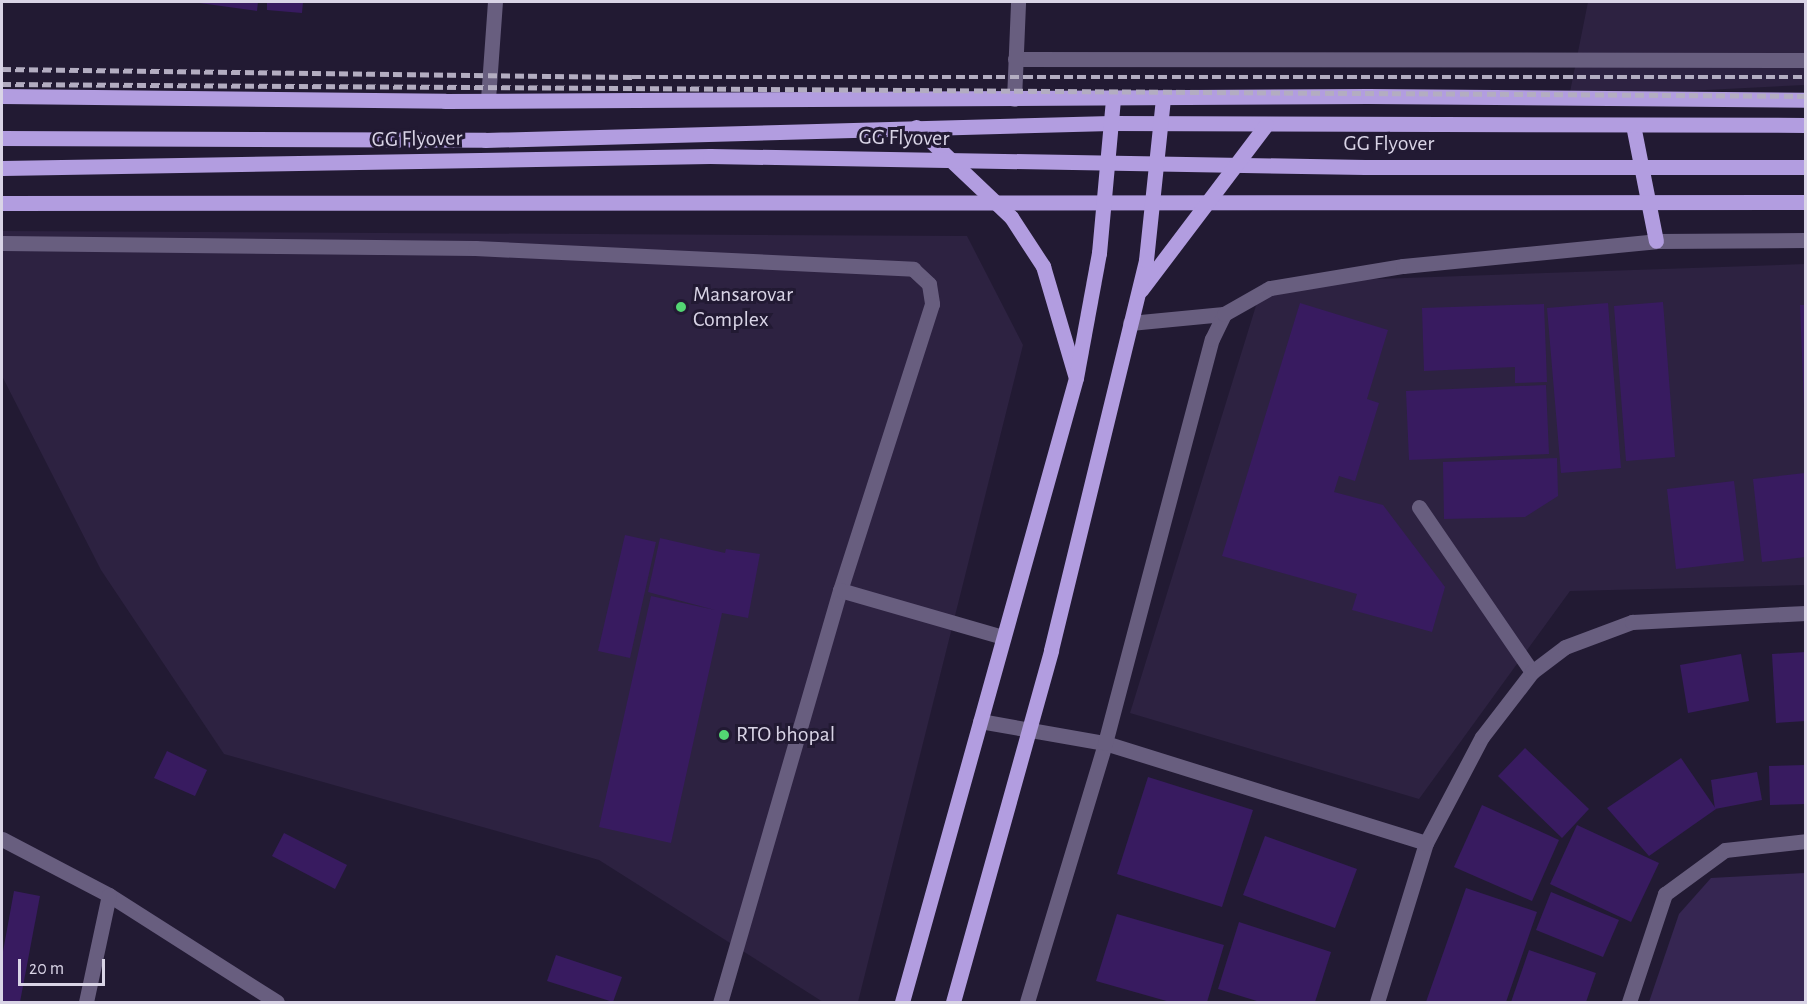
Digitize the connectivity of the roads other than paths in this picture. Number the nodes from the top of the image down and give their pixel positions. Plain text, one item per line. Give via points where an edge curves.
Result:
1 (495, 2) edge
2 (1018, 2) edge
3 (1015, 59) junction
4 (1806, 60) edge
5 (2, 96) edge
6 (1113, 98) junction
7 (1163, 98) junction
8 (488, 99) junction
9 (1014, 99) junction
10 (1806, 100) edge
11 (1111, 123) junction
12 (1161, 125) junction
13 (1266, 125) junction
14 (1633, 125) junction
15 (1806, 125) edge
16 (916, 128) junction
17 (2, 138) edge
18 (1806, 167) edge
19 (2, 168) edge
20 (1806, 202) edge
21 (2, 203) edge
22 (1806, 240) edge
23 (1656, 241) junction
24 (2, 243) edge
25 (1137, 297) junction
26 (1224, 314) junction
27 (1130, 323) junction
28 (1076, 378) junction
29 (1419, 507) dead end
30 (840, 590) junction
31 (1806, 612) edge
32 (1004, 637) junction
33 (1532, 672) junction
34 (980, 721) junction
35 (1028, 730) junction
36 (1105, 743) junction
37 (2, 839) edge
38 (1806, 841) edge
39 (1426, 843) junction
40 (109, 895) junction
41 (86, 1002) edge
42 (277, 1002) edge
43 (720, 1002) edge
44 (902, 1002) edge
45 (953, 1002) edge
46 (1028, 1002) edge
47 (1377, 1002) edge
48 (1629, 1002) edge

1 - 8 street
2 - 3 street
3 - 4 street
3 - 9 street
5 - 8 main road
6 - 7 main road
6 - 9 main road
6 - 11 main road
7 - 10 main road
7 - 12 main road
8 - 9 main road
11 - 12 main road
11 - 16 main road
11 - 28 main road via 1099,253
12 - 13 main road
12 - 25 main road via 1155,204
13 - 14 main road
13 - 25 main road
14 - 15 main road
14 - 23 main road
16 - 17 main road via 485,140
16 - 28 main road via 1011,217 1043,266
18 - 19 main road, GG Flyover via 1365,167 710,156
20 - 21 main road
22 - 23 street
23 - 26 street via 1403,266 1307,281 1270,288
24 - 30 street via 475,248 913,269 929,284 932,304
25 - 27 main road
26 - 27 street
26 - 36 street via 1212,339
27 - 35 main road
28 - 32 main road
29 - 33 street
30 - 32 street
30 - 43 street
31 - 33 street via 1632,622 1565,647
32 - 34 main road
33 - 39 street via 1482,737
34 - 35 street
34 - 44 main road
35 - 36 street
35 - 45 main road
36 - 39 street
36 - 46 street
37 - 40 street
38 - 48 street via 1725,850 1665,894
39 - 47 street
40 - 41 street
40 - 42 street

